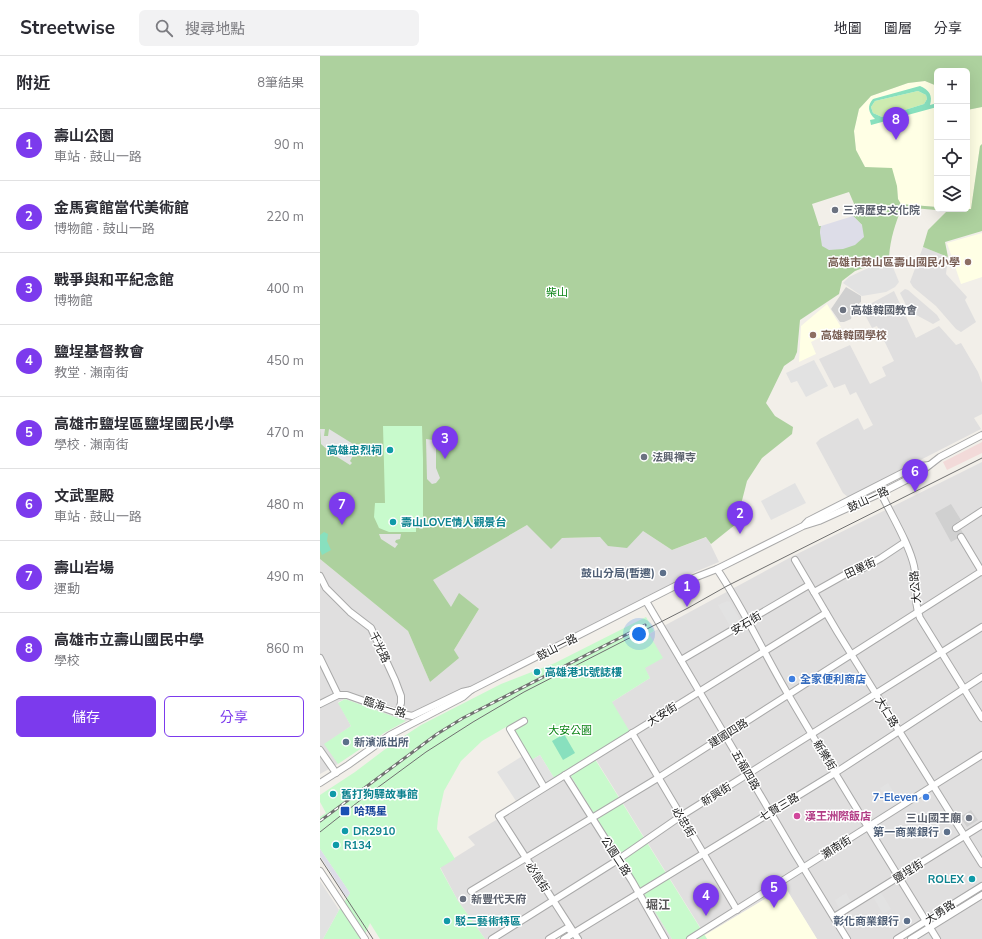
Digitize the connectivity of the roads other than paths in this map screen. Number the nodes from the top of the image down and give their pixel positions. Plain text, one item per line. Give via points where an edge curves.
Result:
1 (982, 435) edge
2 (930, 464) junction
3 (881, 493) junction
4 (982, 511) edge
5 (802, 526) junction
6 (956, 528) dead end
7 (961, 537) dead end
8 (905, 542) junction
9 (794, 560) dead end
10 (717, 569) junction
11 (982, 572) edge
12 (320, 576) edge
13 (810, 586) junction
14 (814, 592) junction
15 (646, 601) junction
16 (826, 613) junction
17 (918, 613) junction
18 (748, 622) junction
19 (982, 627) edge
20 (764, 651) junction
21 (942, 652) junction
22 (852, 655) junction
23 (320, 658) edge
24 (681, 660) junction
25 (982, 677) edge
26 (964, 689) junction
27 (471, 690) junction
28 (699, 691) junction
29 (876, 694) junction
30 (338, 695) junction
31 (788, 695) junction
32 (320, 704) edge
33 (398, 713) junction
34 (982, 718) edge
35 (524, 721) dead end
36 (899, 731) junction
37 (632, 733) junction
38 (812, 734) junction
39 (725, 735) junction
40 (320, 750) edge
41 (982, 755) edge
42 (336, 772) junction
43 (835, 773) junction
44 (748, 774) junction
45 (565, 775) junction
46 (658, 778) junction
47 (320, 782) edge
48 (934, 786) junction
49 (544, 787) junction
50 (771, 813) junction
51 (499, 816) joint
52 (681, 816) junction
53 (591, 817) junction
54 (982, 824) edge
55 (868, 828) junction
56 (964, 836) junction
57 (704, 854) junction
58 (525, 857) junction
59 (618, 859) junction
60 (982, 864) edge
61 (804, 868) junction
62 (320, 871) edge
63 (898, 877) junction
64 (982, 886) edge
65 (471, 891) dead end
66 (639, 892) junction
67 (982, 895) edge
68 (553, 900) junction
69 (737, 910) junction
70 (834, 917) junction
71 (928, 924) junction
72 (562, 931) junction
73 (574, 936) edge
74 (364, 939) edge
75 (492, 939) edge
76 (549, 939) edge
77 (553, 939) edge
78 (564, 939) edge
79 (578, 939) edge
80 (666, 939) edge
81 (690, 939) edge
82 (847, 939) edge
83 (897, 939) edge
84 (911, 939) edge
85 (937, 939) edge

1 - 2 street
2 - 3 street, 鼓山一路 via 918,474
2 - 5 street, 鼓山一路 via 914,466
3 - 5 street, 鼓山一路
3 - 8 street, 大公路
4 - 6 street
5 - 10 street, 鼓山一路
7 - 11 street
8 - 14 street, 田單街 via 865,567 846,574
8 - 17 street, 大公路 via 915,572
9 - 13 street, 大仁路
10 - 15 street, 鼓山一路 via 681,583
10 - 18 street, 新樂街
11 - 17 street, 建國四路
12 - 33 street, 千光路 via 326,588 371,628 401,696
13 - 14 street, 大仁路
13 - 18 street, 安石街
14 - 16 street, 大仁路
15 - 24 street, 五福四路
15 - 27 street, 鼓山一路
16 - 20 street, 大安街
16 - 22 street, 大仁路
17 - 21 street, 大公路
17 - 22 street, 建國四路
18 - 20 street, 新樂街
18 - 24 street, 安石街
19 - 21 street, 新興街
20 - 28 street, 大安街
20 - 31 street, 新樂街
21 - 26 street, 大公路
21 - 29 street, 新興街
22 - 29 street, 大仁路
22 - 31 street, 建國四路
23 - 30 street
24 - 28 street, 五福四路
25 - 26 street, 七賢三路
26 - 34 street, 大公路
26 - 36 street, 七賢三路
27 - 33 street, 臨海一路 via 412,716
27 - 42 street, 鼓山一路 via 390,735
28 - 37 street, 大安街
28 - 39 street, 五福四路
29 - 36 street, 大仁路
29 - 38 street, 新興街
30 - 32 street
30 - 33 street, 臨海一路 via 347,695
31 - 38 street, 新樂街
31 - 39 street, 建國四路
35 - 49 street via 510,729
36 - 43 street, 七賢三路
36 - 48 street, 大仁路
37 - 45 street, 大安街
37 - 46 street, 必忠街
38 - 43 street, 新樂街
38 - 44 street, 新興街
39 - 44 street, 五福四路
39 - 46 street, 建國四路
40 - 42 street
41 - 48 street, 瀨南街
42 - 47 street, 鼓山一路
43 - 50 street, 七賢三路
43 - 55 street, 新樂街
44 - 50 street, 五福四路
44 - 52 street, 新興街
45 - 49 street, 大安街
45 - 53 street, 公園二路
46 - 52 street, 必忠街
46 - 53 street, 建國四路
48 - 55 street, 瀨南街
48 - 56 street, 大仁路
49 - 51 street, 大安街
50 - 57 street, 七賢三路
50 - 61 street, 五福四路
51 - 58 street, 必信街
52 - 57 street, 必忠街
52 - 59 street, 新興街
53 - 58 street, 建國四路
53 - 59 street, 公園二路
54 - 56 street, 鹽埕街
55 - 61 street, 瀨南街
55 - 63 street, 新樂街
56 - 60 street, 大仁路
56 - 63 street, 鹽埕街
57 - 66 street, 七賢三路
57 - 69 street, 必忠街
58 - 65 street, 建國四路
58 - 68 street, 必信街
59 - 66 street, 公園二路
59 - 68 street, 新興街
61 - 69 street, 瀨南街
61 - 70 street, 五福四路
62 - 74 street
63 - 70 street, 鹽埕街
63 - 71 street, 新樂街
64 - 71 street, 大勇路
66 - 73 street, 七賢三路
66 - 80 street, 公園二路
67 - 71 street, 大勇路
68 - 73 street, 必信街
68 - 75 street, 新興街
69 - 81 street, 瀨南街
70 - 82 street, 五福四路
71 - 83 street, 大勇路
71 - 84 street, 大勇路
71 - 85 street, 新樂街
72 - 73 street via 567,928
72 - 76 street
72 - 77 street
73 - 78 street, 七賢三路
73 - 79 street, 必信街

